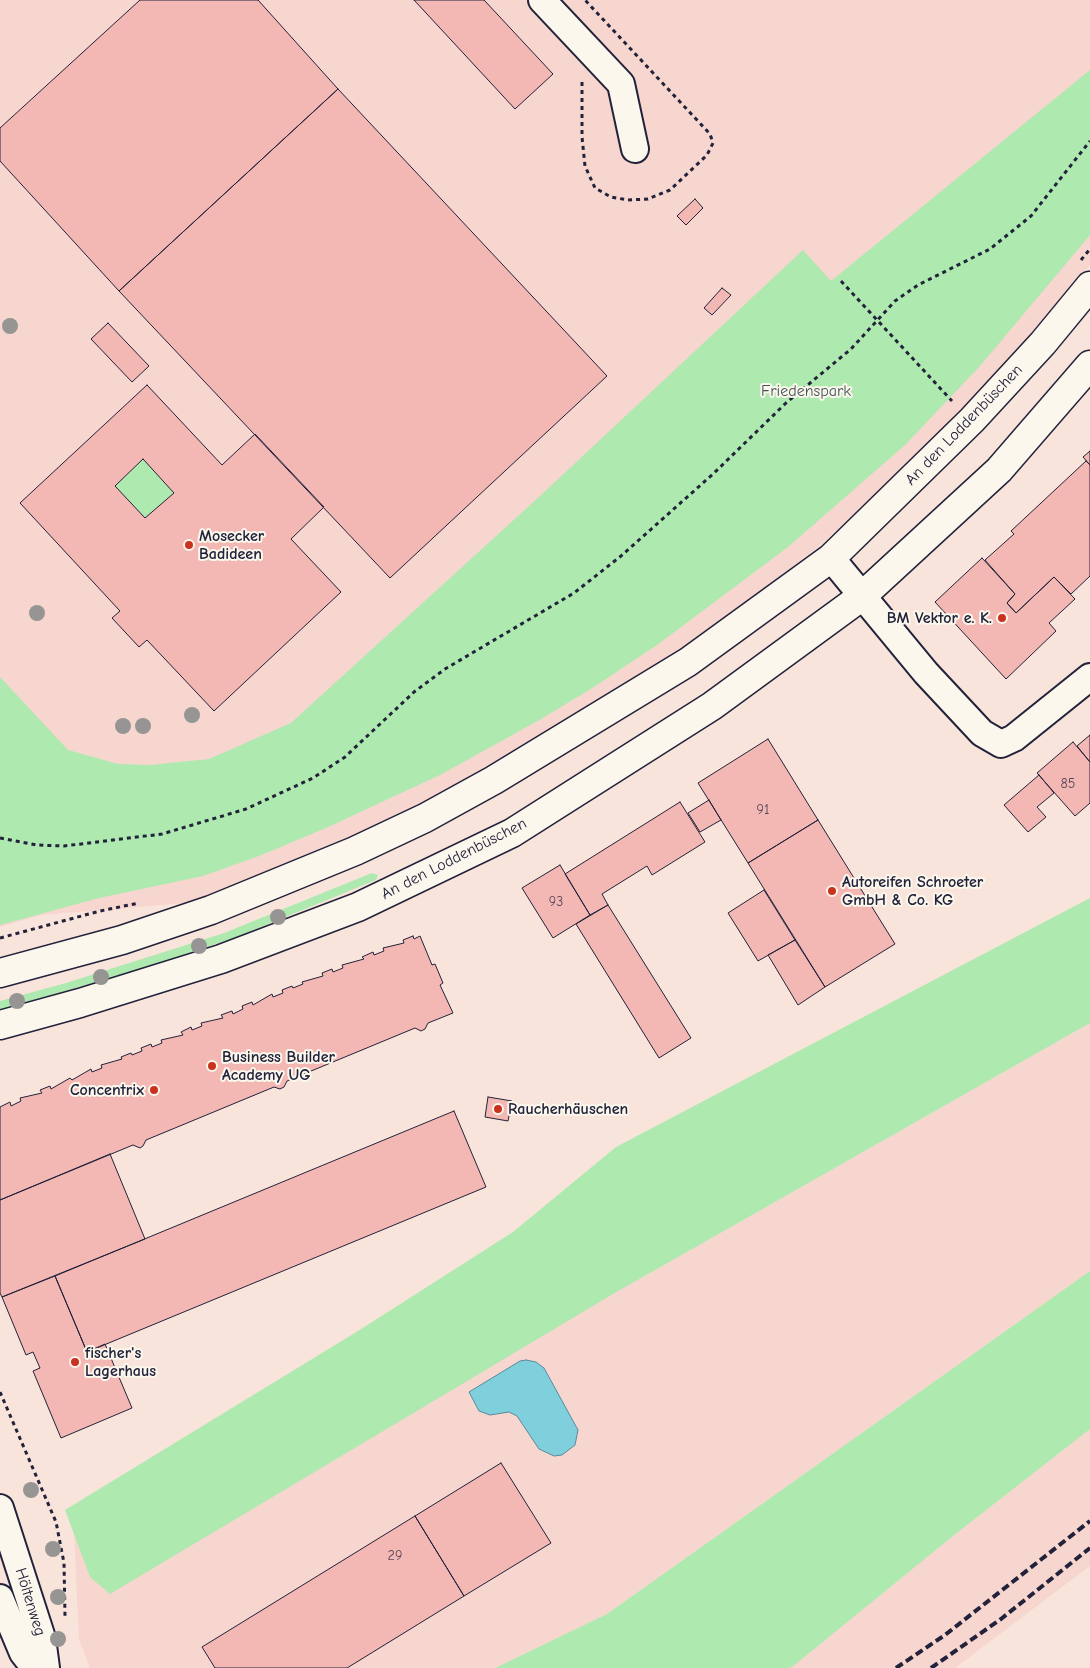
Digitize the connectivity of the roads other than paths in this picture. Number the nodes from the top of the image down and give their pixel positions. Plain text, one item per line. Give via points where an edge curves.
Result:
1 (542, 0) edge
2 (635, 149) dead end
3 (1090, 286) edge
4 (1090, 365) edge
5 (831, 558) junction
6 (861, 597) junction
7 (1090, 676) edge
8 (122, 940) junction
9 (0, 953) edge
10 (0, 973) edge
11 (0, 1025) edge
12 (0, 1508) edge
13 (0, 1598) edge
14 (34, 1668) edge
15 (46, 1668) edge

1 - 2 street via 621,84
3 - 5 main road, An den Loddenbüschen via 972,420
4 - 6 main road, An den Loddenbüschen via 999,470
5 - 6 street
5 - 8 main road, An den Loddenbüschen via 688,662 563,740 425,818 355,851 211,910
6 - 7 street via 926,674 982,733 1001,744 1014,738
6 - 11 main road, An den Loddenbüschen via 712,706 512,833 358,906 222,960
8 - 9 main road
8 - 10 main road, An den Loddenbüschen
12 - 15 street, Höltenweg via 42,1638
13 - 14 street, Höltenweg via 23,1653

